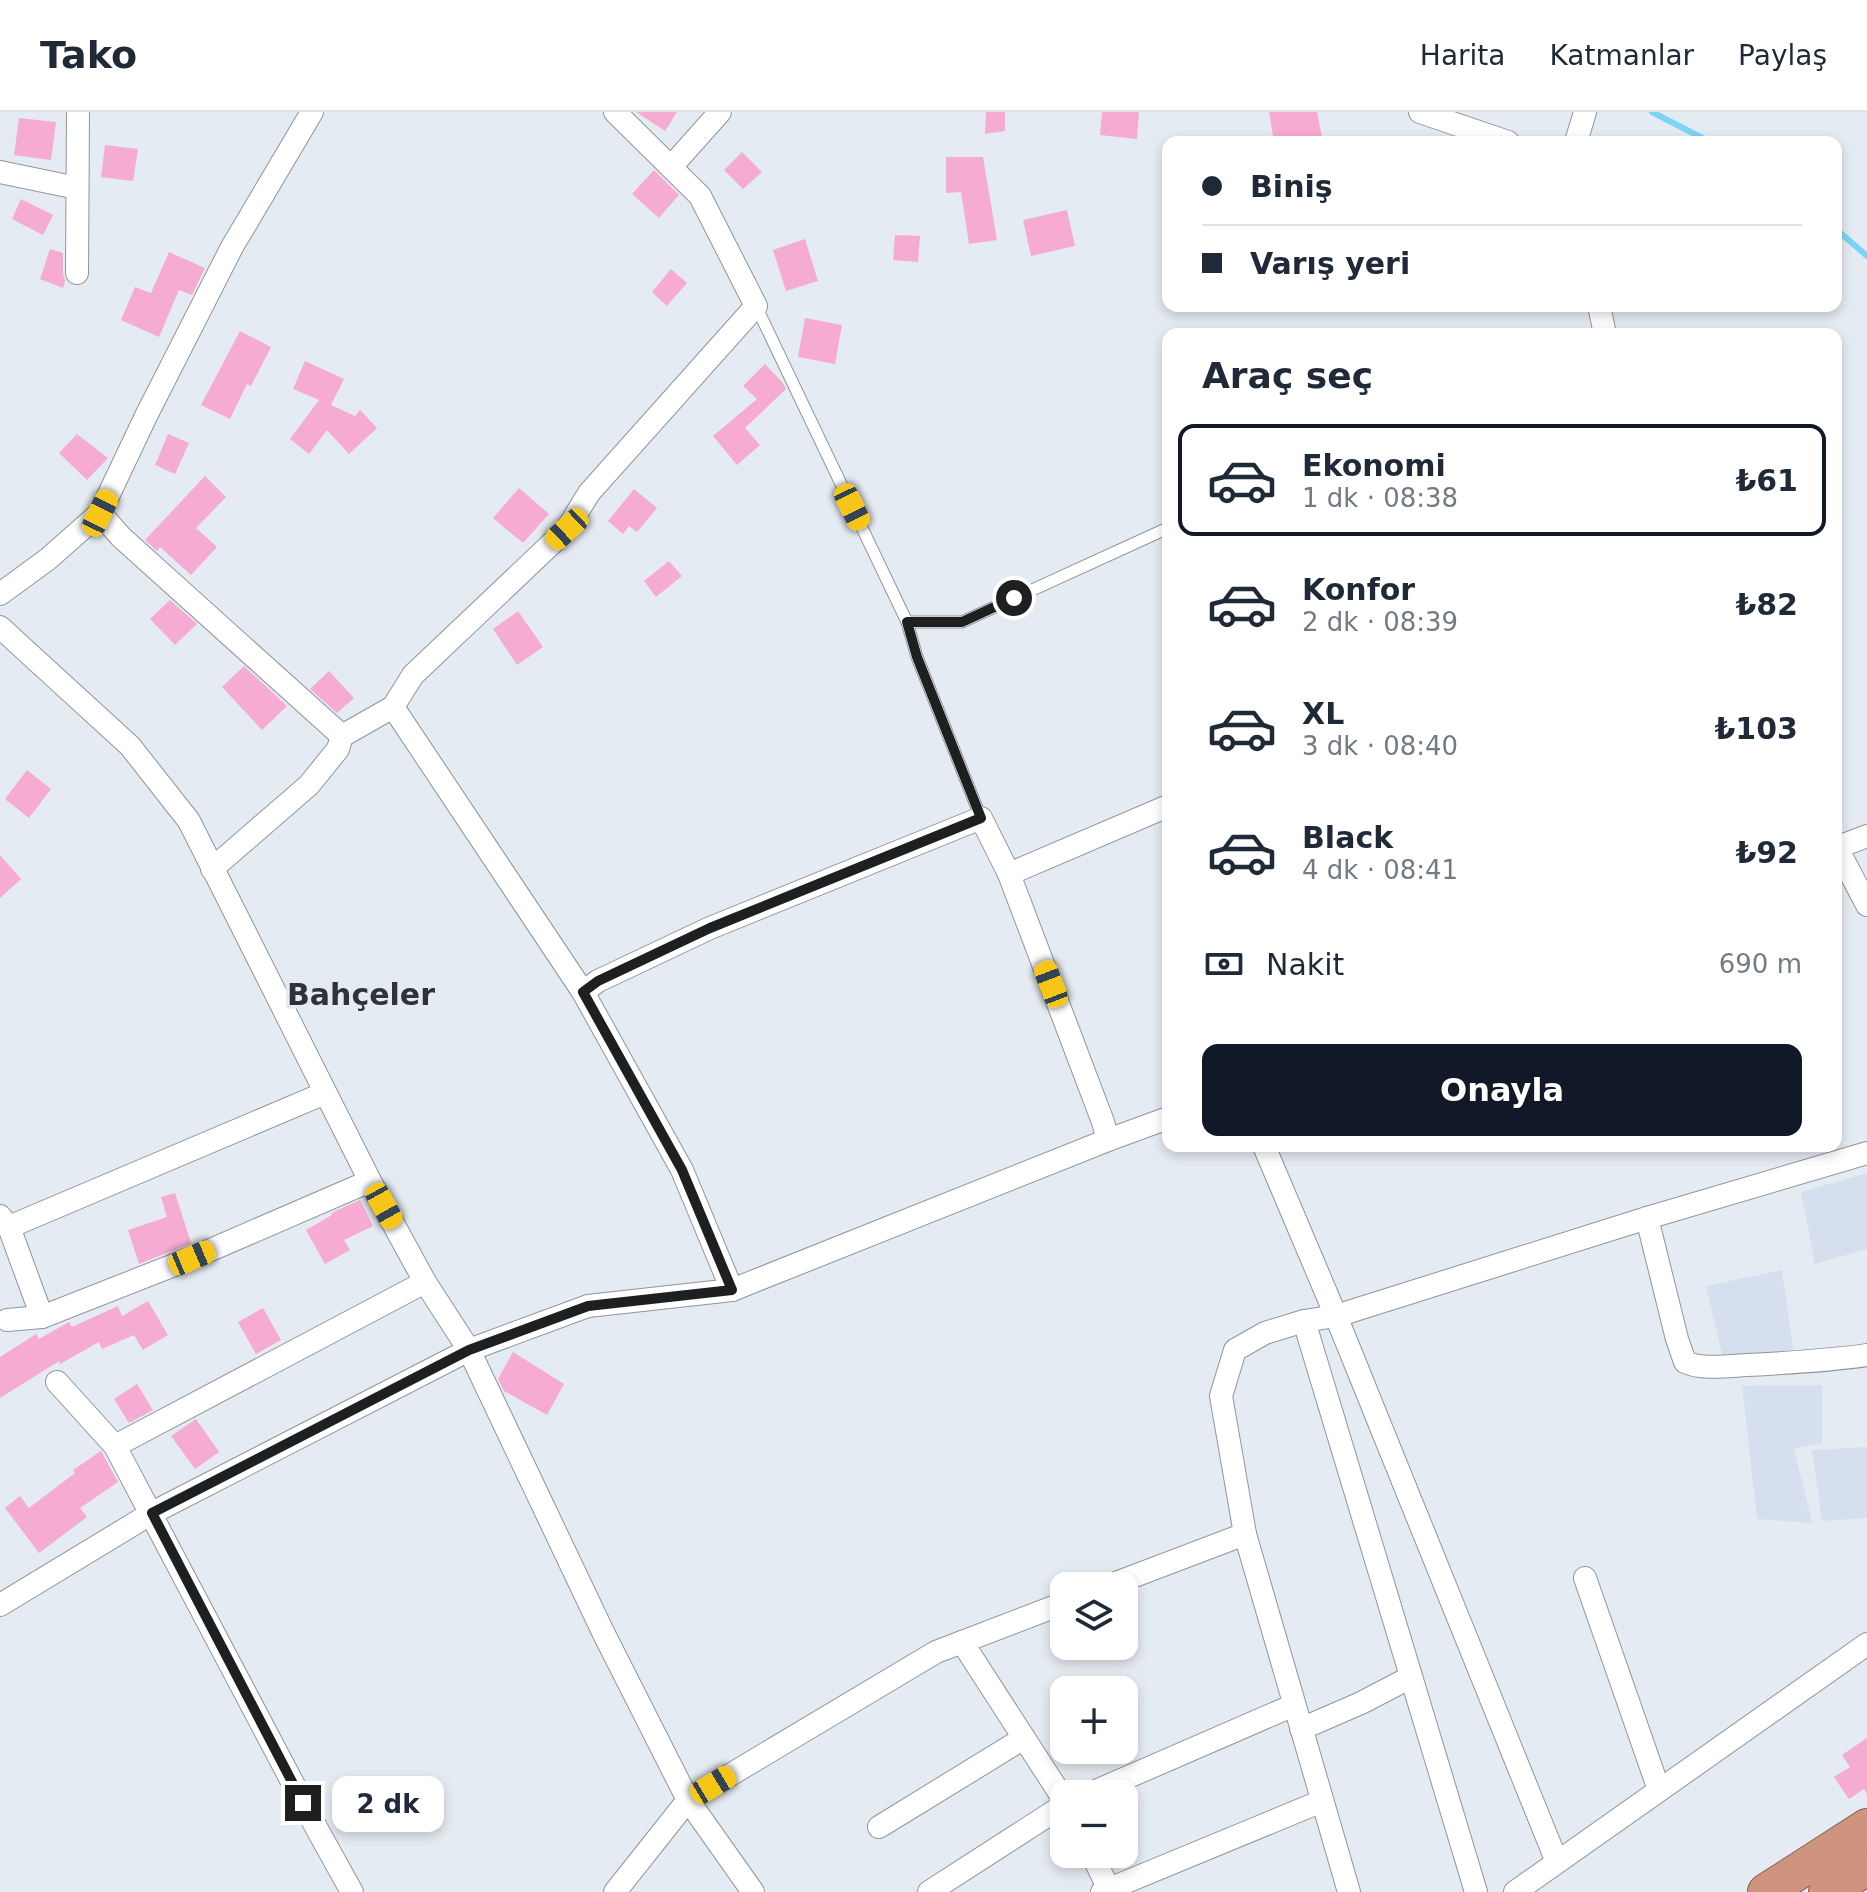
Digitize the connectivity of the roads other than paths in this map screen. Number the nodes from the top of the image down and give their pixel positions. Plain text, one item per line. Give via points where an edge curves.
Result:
1 (78, 112) edge
2 (312, 112) edge
3 (615, 112) edge
4 (720, 112) edge
5 (1420, 112) edge
6 (1585, 112) edge
7 (1490, 136) edge
8 (1578, 136) edge
9 (671, 167) junction
10 (0, 172) edge
11 (77, 188) junction
12 (77, 273) dead end
13 (756, 306) junction
14 (100, 513) junction
15 (1162, 531) edge
16 (0, 594) edge
17 (907, 622) junction
18 (0, 627) edge
19 (393, 707) junction
20 (342, 736) junction
21 (1162, 809) edge
22 (981, 818) junction
23 (1867, 836) edge
24 (1842, 845) edge
25 (1842, 858) edge
26 (212, 869) junction
27 (1009, 874) junction
28 (1867, 905) edge
29 (583, 992) junction
30 (325, 1093) junction
31 (1162, 1120) edge
32 (1108, 1140) junction
33 (1267, 1152) edge
34 (1867, 1153) edge
35 (370, 1181) junction
36 (1647, 1218) junction
37 (4, 1221) edge
38 (425, 1282) junction
39 (732, 1290) junction
40 (1336, 1316) junction
41 (42, 1317) junction
42 (7, 1320) dead end
43 (1304, 1321) junction
44 (469, 1350) junction
45 (1867, 1355) edge
46 (57, 1382) dead end
47 (115, 1446) junction
48 (152, 1513) junction
49 (1245, 1534) junction
50 (1138, 1575) edge
51 (1585, 1578) dead end
52 (0, 1605) edge
53 (1050, 1608) edge
54 (962, 1642) junction
55 (1867, 1644) edge
56 (1411, 1677) junction
57 (1294, 1705) junction
58 (1301, 1729) junction
59 (1024, 1738) junction
60 (1050, 1780) edge
61 (1121, 1780) edge
62 (1659, 1790) junction
63 (688, 1800) junction
64 (1322, 1801) junction
65 (1050, 1812) edge
66 (879, 1827) dead end
67 (1867, 1827) edge
68 (1557, 1862) junction
69 (1867, 1867) edge
70 (1098, 1868) edge
71 (1107, 1891) edge
72 (352, 1892) edge
73 (615, 1892) edge
74 (753, 1892) edge
75 (929, 1892) edge
76 (1349, 1892) edge
77 (1476, 1892) edge
78 (1515, 1892) edge
79 (1766, 1892) edge
80 (1827, 1892) edge

1 - 11 street
2 - 14 street via 232,247
3 - 9 street
4 - 9 street
5 - 7 street
6 - 8 street
9 - 13 street via 700,196
10 - 11 street
11 - 12 street
13 - 17 lane
13 - 19 street via 589,493 567,529 413,675
14 - 16 street
14 - 20 street
15 - 17 lane via 962,622
17 - 22 lane
18 - 26 street via 130,746 189,821
19 - 20 street
19 - 29 street
20 - 26 street via 309,785
21 - 27 street
22 - 27 street
22 - 29 street via 710,928
23 - 24 street
25 - 28 street
26 - 30 street
27 - 32 street
29 - 39 street via 682,1170
30 - 35 street
30 - 37 street
31 - 32 street
32 - 39 street
33 - 40 street
34 - 36 street
35 - 38 street
35 - 41 street
36 - 40 street
36 - 45 street via 1685,1362 1730,1365
37 - 41 street
38 - 44 street
38 - 47 street
39 - 44 street via 588,1306
40 - 43 street
40 - 68 street
41 - 42 street
43 - 49 street via 1265,1333 1235,1350 1221,1396
43 - 56 street
44 - 48 street
44 - 63 street
46 - 47 street
47 - 48 street
48 - 52 street
48 - 72 street
49 - 50 street
49 - 57 street
51 - 62 street
53 - 54 street
54 - 59 street
54 - 63 street via 936,1652
55 - 62 street
56 - 58 street
56 - 77 street
57 - 58 street
57 - 61 street
58 - 64 street
59 - 60 street
59 - 66 street
62 - 68 street
63 - 73 street
63 - 74 street
64 - 71 street
64 - 76 street
65 - 75 street
67 - 79 highway
68 - 78 street
69 - 80 highway
70 - 71 street

